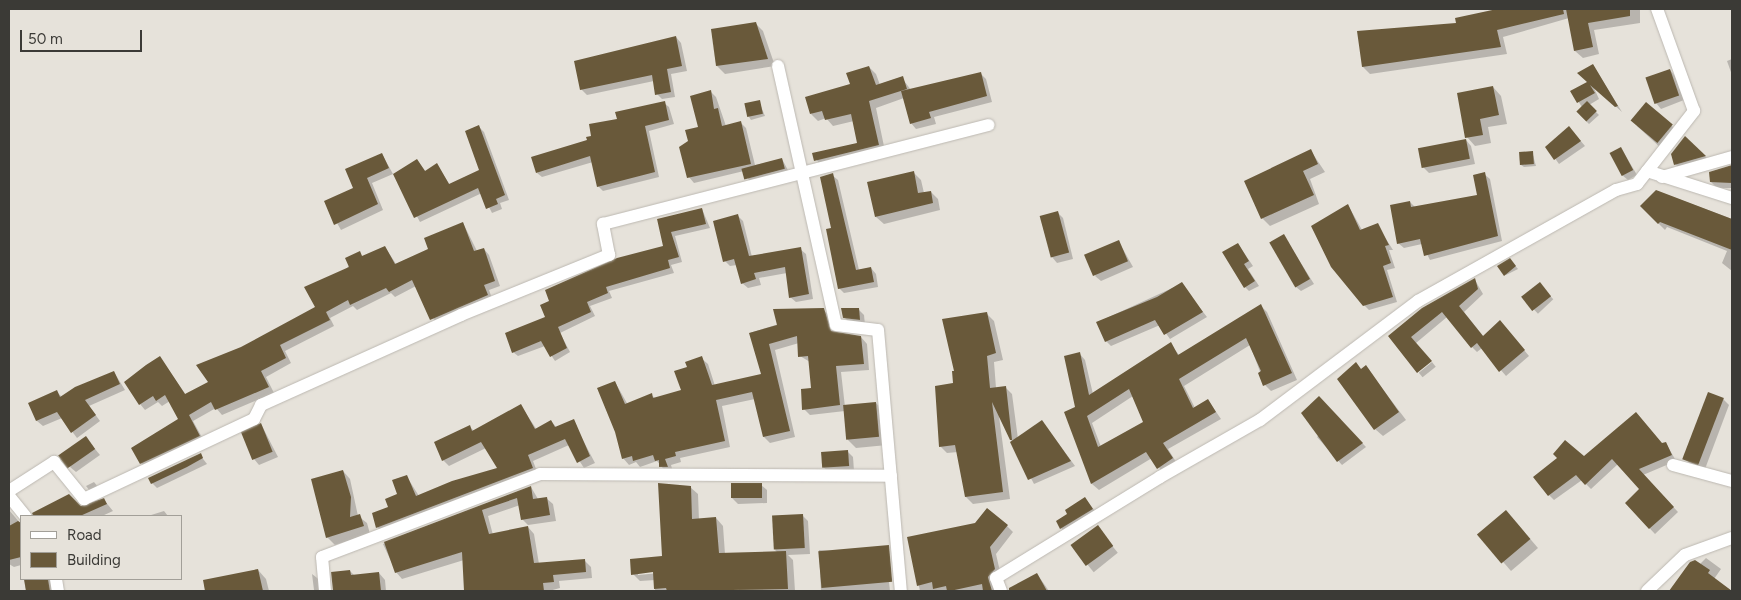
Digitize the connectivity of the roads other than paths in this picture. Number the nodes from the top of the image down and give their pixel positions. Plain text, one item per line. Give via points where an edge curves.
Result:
1 (1657, 9) edge
2 (778, 66) dead end
3 (988, 125) dead end
4 (1732, 157) edge
5 (1647, 171) junction
6 (802, 173) junction
7 (1662, 177) junction
8 (1732, 198) edge
9 (1672, 465) dead end
10 (891, 476) junction
11 (1732, 481) edge
12 (9, 491) edge
13 (9, 496) edge
14 (24, 515) edge
15 (1732, 538) edge
16 (325, 591) edge
17 (901, 591) edge
18 (1001, 591) edge
19 (1647, 591) edge

1 - 5 street via 1694,111
2 - 6 street
3 - 6 street
4 - 7 street
5 - 7 street
5 - 18 street via 1637,184 1616,190 1418,301 1260,420 996,578
6 - 10 street via 836,325 878,330
6 - 12 street via 603,224 609,255 461,315 261,406 254,419 84,499 54,462
7 - 8 street
9 - 11 street
10 - 16 street via 540,474 322,557
10 - 17 street
13 - 14 street
15 - 19 street via 1685,555

